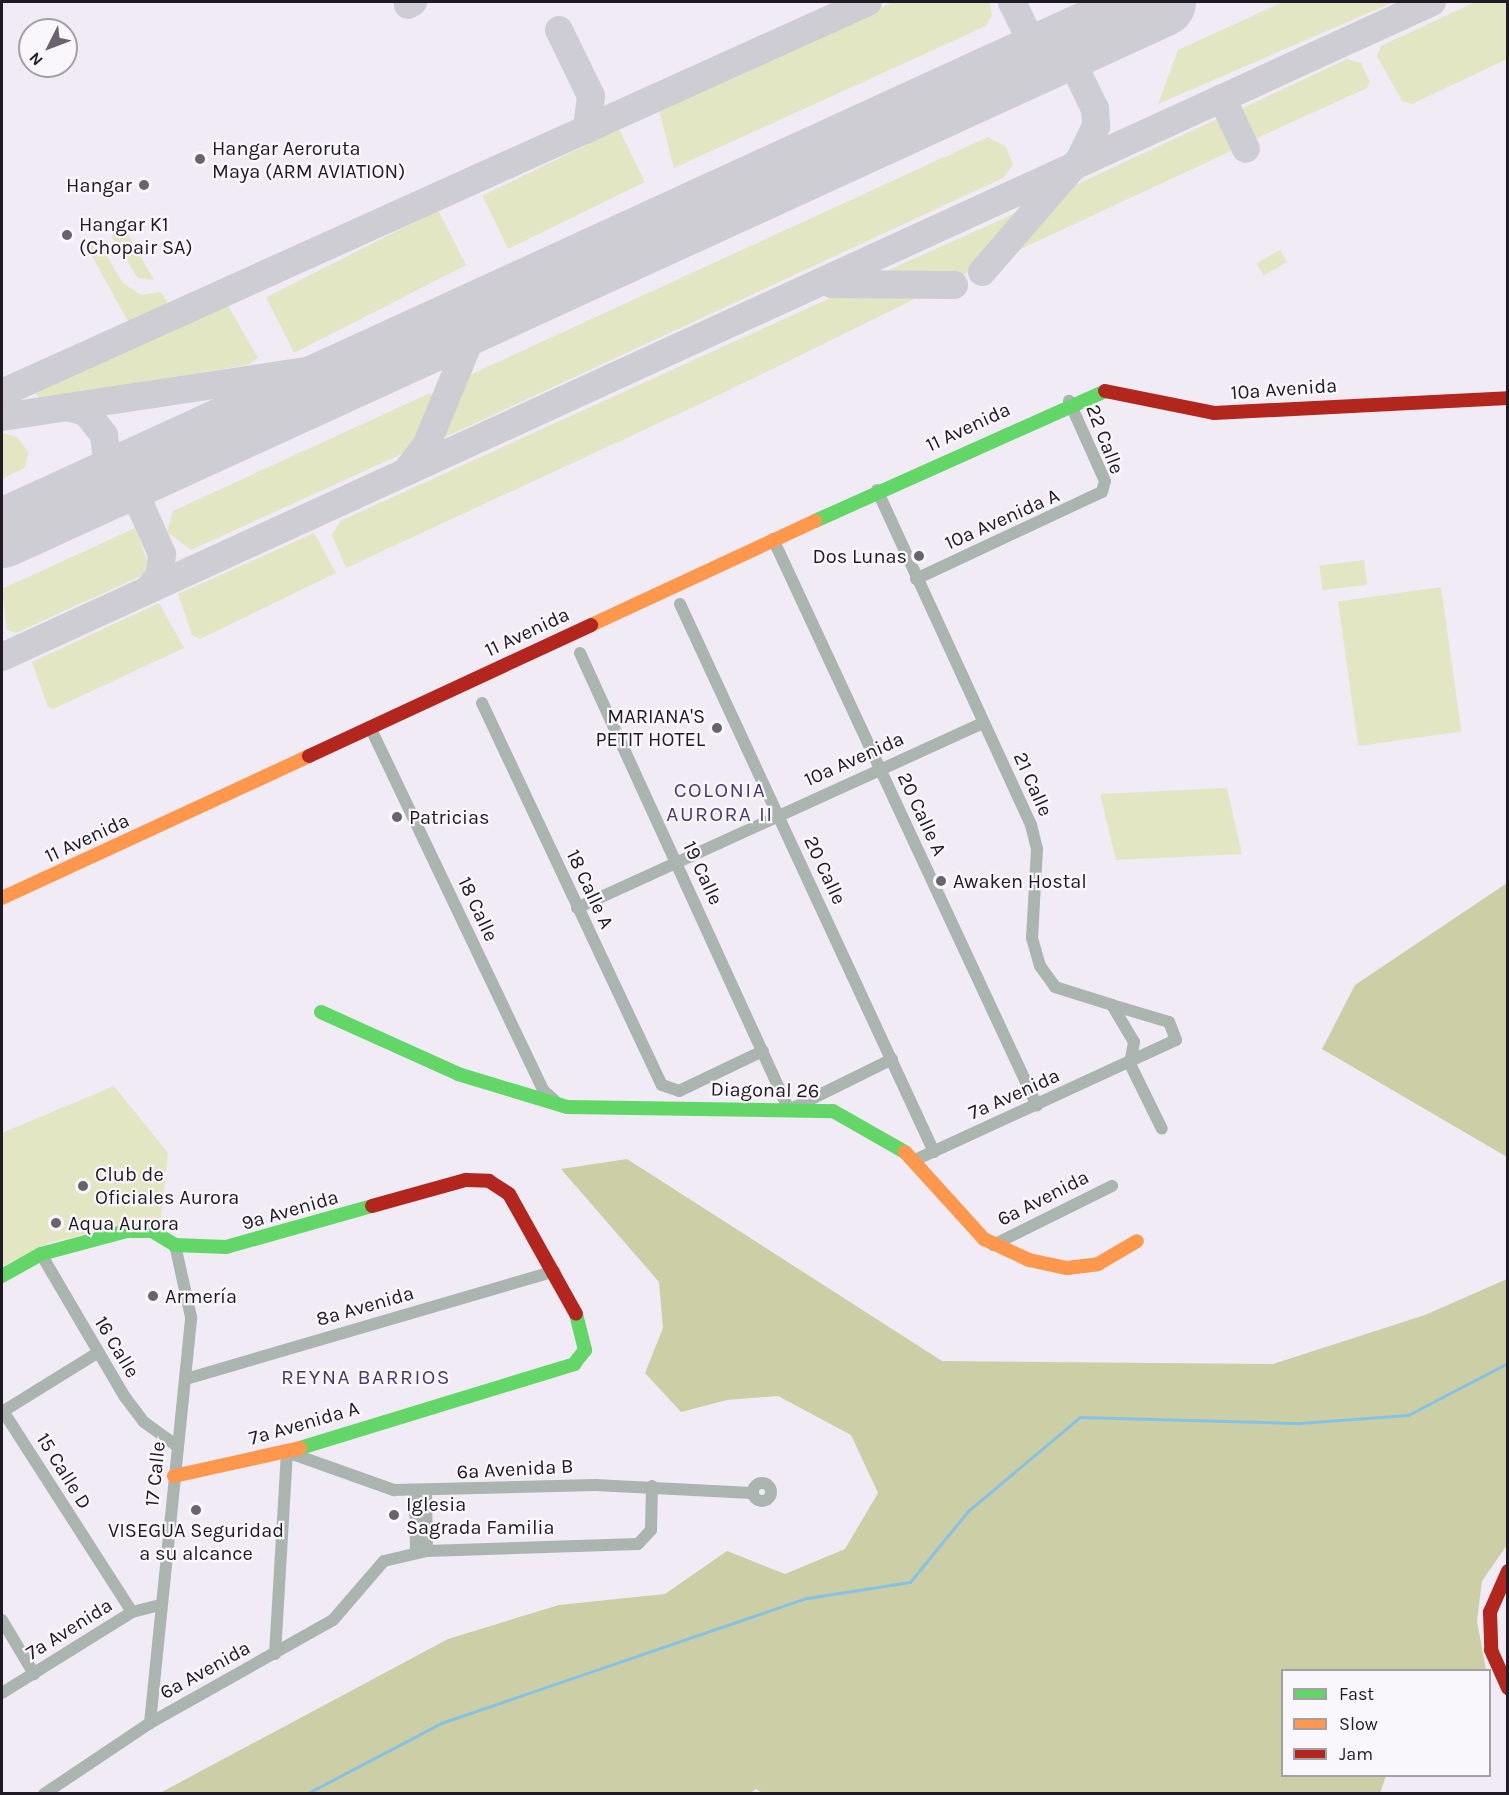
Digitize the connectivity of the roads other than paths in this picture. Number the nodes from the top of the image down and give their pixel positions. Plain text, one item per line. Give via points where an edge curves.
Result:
1 (1508, 398) edge
2 (1069, 401) junction
3 (877, 490) junction
4 (1102, 492) joint
5 (772, 539) junction
6 (916, 579) junction
7 (680, 604) dead end
8 (580, 652) dead end
9 (482, 703) dead end
10 (983, 723) junction
11 (370, 727) junction
12 (879, 768) junction
13 (778, 815) junction
14 (676, 862) junction
15 (2, 898) edge
16 (577, 908) junction
17 (1112, 1005) junction
18 (321, 1012) dead end
19 (763, 1051) junction
20 (892, 1059) junction
21 (1130, 1064) junction
22 (557, 1103) junction
23 (1037, 1106) junction
24 (789, 1110) junction
25 (1162, 1129) dead end
26 (934, 1152) junction
27 (915, 1160) junction
28 (1112, 1186) dead end
29 (1137, 1241) dead end
30 (993, 1245) junction
31 (181, 1246) junction
32 (41, 1254) junction
33 (555, 1271) junction
34 (2, 1276) edge
35 (98, 1353) junction
36 (186, 1379) junction
37 (2, 1411) edge
38 (177, 1446) junction
39 (287, 1452) junction
40 (174, 1476) junction
41 (652, 1486) junction
42 (420, 1492) junction
43 (752, 1493) dead end
44 (422, 1552) junction
45 (1508, 1571) edge
46 (160, 1605) junction
47 (132, 1612) junction
48 (2, 1620) edge
49 (275, 1654) junction
50 (34, 1674) junction
51 (1508, 1688) edge
52 (2, 1693) edge
53 (150, 1723) junction
54 (44, 1794) edge

1 - 2 main road, 10a Avenida via 1214,413 1169,408 1110,390
2 - 3 main road, 11 Avenida
2 - 4 street, 22 Calle via 1105,481
3 - 5 main road, 11 Avenida
3 - 6 street, 21 Calle
4 - 6 street, 10a Avenida A
5 - 11 main road, 11 Avenida
5 - 12 street, 20 Calle A
6 - 10 street, 21 Calle
7 - 13 street, 20 Calle
8 - 14 street, 19 Calle
9 - 16 street, 18 Calle A
10 - 12 street, 10a Avenida
10 - 17 street, 21 Calle via 1034,836 1032,938 1040,966 1054,987
11 - 15 main road, 11 Avenida
11 - 22 street, 18 Calle via 543,1090
12 - 13 street, 10a Avenida
12 - 23 street, 20 Calle A
13 - 14 street, 10a Avenida
13 - 20 street, 20 Calle
14 - 16 street, 10a Avenida
14 - 19 street, 19 Calle
16 - 19 street, 18 Calle A via 666,1090 688,1087
17 - 21 street via 1134,1042
17 - 21 street, 21 Calle via 1164,1019 1177,1034 1176,1040
18 - 22 main road, Diagonal 26 via 458,1074
19 - 24 street, 19 Calle
20 - 24 street
20 - 26 street, 20 Calle
21 - 23 street, 7a Avenida
21 - 25 street
22 - 24 main road, Diagonal 26
23 - 26 street, 7a Avenida
24 - 27 main road, Diagonal 26 via 816,1108 847,1116
26 - 27 street, 7a Avenida
27 - 30 main road, Diagonal 26
28 - 30 street, 6a Avenida
29 - 30 main road via 1098,1264 1067,1268
31 - 32 main road, 9a Avenida via 152,1231 127,1231
31 - 33 main road, 9a Avenida via 226,1247 466,1180 489,1181 509,1194
31 - 36 street, 17 Calle via 192,1317
32 - 34 main road, 9a Avenida
32 - 35 street, 16 Calle
33 - 36 street, 8a Avenida
33 - 39 main road, 7a Avenida A via 577,1315 584,1340 580,1358 566,1368
35 - 37 street
35 - 38 street, 16 Calle via 144,1422
36 - 38 street, 17 Calle
37 - 47 street, 15 Calle D
38 - 40 street, 17 Calle
39 - 40 main road, 7a Avenida A
39 - 42 street, 6a Avenida B via 363,1482
39 - 49 street
40 - 46 street, 17 Calle
41 - 42 street, 6a Avenida B
41 - 43 street, 6a Avenida B
41 - 44 street via 647,1539
42 - 44 street
44 - 49 street, 6a Avenida via 372,1569 345,1611
45 - 51 main road via 1490,1612 1491,1650
46 - 47 street, 7a Avenida
46 - 53 street, 17 Calle
47 - 50 street, 7a Avenida
48 - 50 street
49 - 53 street, 6a Avenida
50 - 52 street, 7a Avenida
53 - 54 street, 6a Avenida

